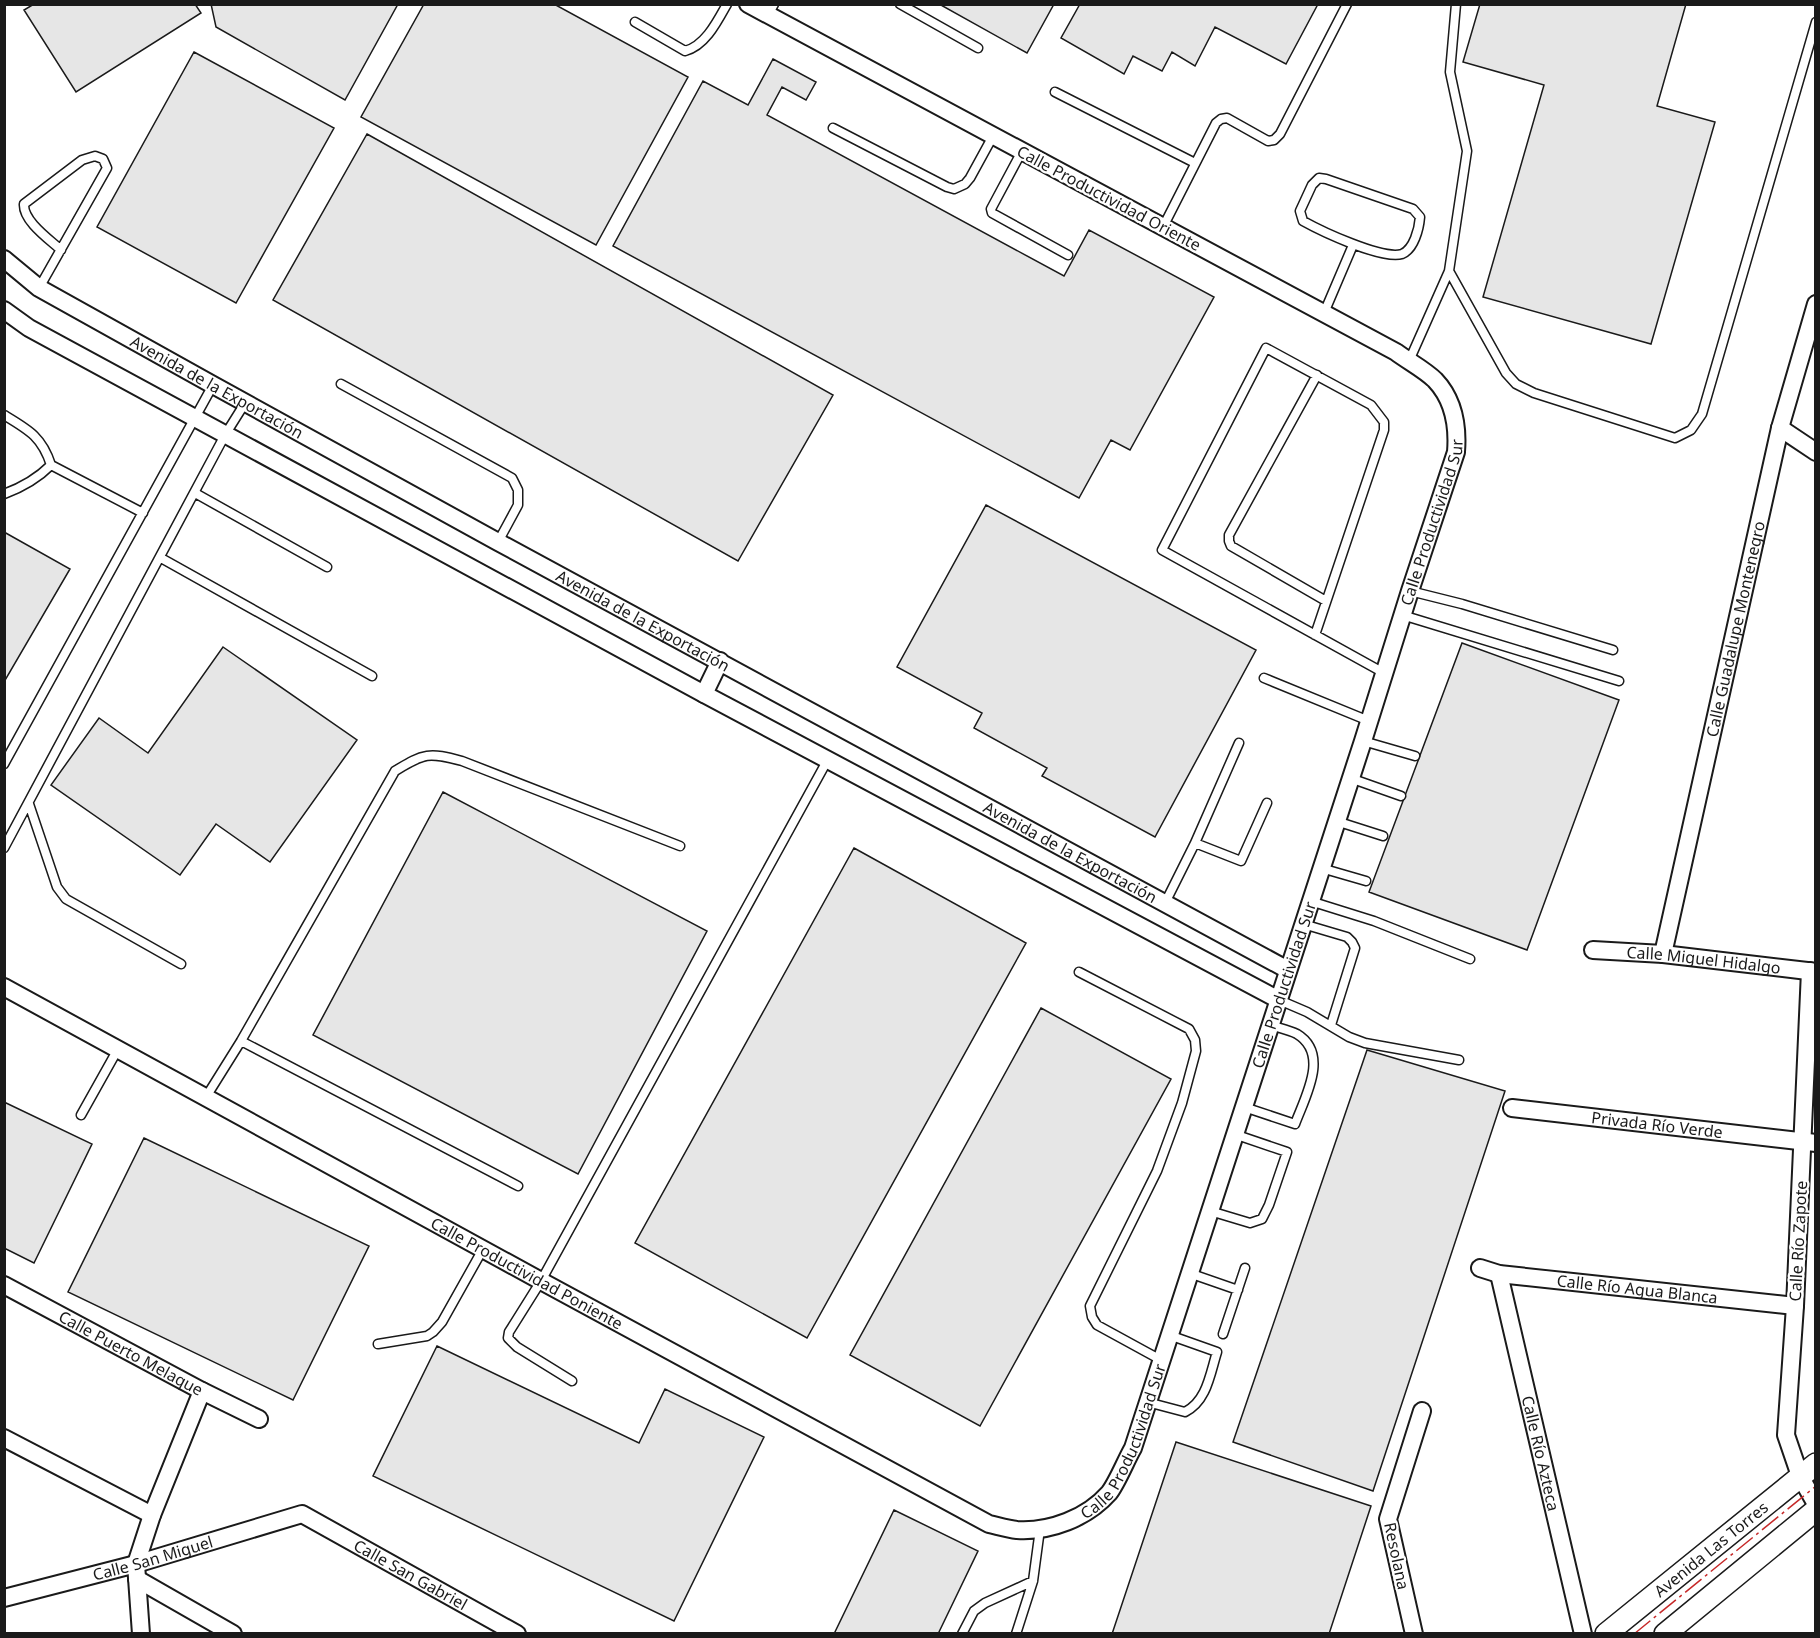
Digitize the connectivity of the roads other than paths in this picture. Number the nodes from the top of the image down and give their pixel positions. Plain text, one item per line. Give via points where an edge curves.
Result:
1 (727, 4) edge
2 (748, 4) edge
3 (900, 4) edge
4 (1347, 4) edge
5 (1456, 4) edge
6 (771, 10) edge
7 (635, 22) dead end
8 (1815, 22) edge
9 (978, 48) dead end
10 (1055, 93) dead end
11 (833, 128) dead end
12 (993, 136) junction
13 (1022, 151) junction
14 (1196, 163) junction
15 (1163, 227) junction
16 (1353, 245) junction
17 (61, 250) junction
18 (1068, 255) dead end
19 (4, 259) edge
20 (1449, 271) junction
21 (39, 288) junction
22 (1815, 304) edge
23 (4, 310) edge
24 (1324, 314) junction
25 (1808, 357) edge
26 (1408, 362) junction
27 (1317, 375) junction
28 (341, 384) dead end
29 (213, 385) junction
30 (245, 403) junction
31 (1453, 411) joint
32 (4, 415) edge
33 (195, 418) junction
34 (1780, 428) junction
35 (225, 435) junction
36 (1815, 452) edge
37 (51, 465) junction
38 (195, 493) junction
39 (4, 494) edge
40 (143, 513) junction
41 (498, 542) junction
42 (160, 558) junction
43 (327, 567) dead end
44 (1410, 591) junction
45 (1326, 601) junction
46 (1402, 615) junction
47 (1315, 635) junction
48 (1613, 651) dead end
49 (720, 661) junction
50 (1384, 673) junction
51 (372, 676) dead end
52 (1264, 678) dead end
53 (1619, 681) dead end
54 (704, 694) junction
55 (1369, 721) junction
56 (1363, 741) junction
57 (1239, 743) dead end
58 (1415, 756) dead end
59 (827, 760) junction
60 (4, 764) edge
61 (1350, 778) junction
62 (1401, 796) dead end
63 (1267, 803) dead end
64 (29, 804) junction
65 (1336, 821) junction
66 (1383, 836) dead end
67 (1195, 843) junction
68 (680, 846) dead end
69 (4, 848) edge
70 (1321, 868) junction
71 (1366, 881) dead end
72 (1310, 901) junction
73 (1165, 903) junction
74 (1303, 924) junction
75 (1593, 950) dead end
76 (1663, 954) junction
77 (1470, 959) dead end
78 (181, 964) dead end
79 (1288, 970) junction
80 (1813, 971) edge
81 (1079, 972) dead end
82 (4, 987) edge
83 (1279, 1000) junction
84 (1270, 1025) junction
85 (1331, 1025) junction
86 (242, 1041) junction
87 (118, 1049) junction
88 (1459, 1060) dead end
89 (206, 1097) junction
90 (1244, 1107) junction
91 (1512, 1108) dead end
92 (81, 1115) dead end
93 (1234, 1134) junction
94 (1809, 1142) edge
95 (518, 1186) dead end
96 (1210, 1211) junction
97 (483, 1249) junction
98 (1245, 1268) dead end
99 (1480, 1268) dead end
100 (1189, 1273) junction
101 (1499, 1274) junction
102 (541, 1281) junction
103 (5, 1288) edge
104 (1238, 1290) junction
105 (1795, 1306) junction
106 (1223, 1334) dead end
107 (1169, 1335) junction
108 (378, 1344) dead end
109 (1161, 1360) junction
110 (572, 1381) dead end
111 (202, 1391) junction
112 (1147, 1402) junction
113 (1422, 1411) dead end
114 (259, 1419) dead end
115 (4, 1438) edge
116 (1808, 1470) edge
117 (1815, 1504) edge
118 (1815, 1510) edge
119 (302, 1514) joint
120 (152, 1515) junction
121 (1048, 1527) junction
122 (136, 1572) junction
123 (1033, 1581) junction
124 (4, 1598) edge
125 (499, 1629) edge
126 (141, 1634) edge
127 (233, 1634) edge
128 (517, 1634) edge
129 (962, 1634) edge
130 (1016, 1634) edge
131 (1414, 1634) edge
132 (1583, 1634) edge
133 (1606, 1634) edge
134 (1665, 1634) edge

1 - 7 lane via 699,45 685,51
2 - 6 street, Calle Productividad Oriente
3 - 9 lane
4 - 14 lane via 1280,134 1268,141 1227,118 1221,119
5 - 20 lane via 1450,72 1467,152
6 - 12 street, Calle Productividad Oriente
8 - 20 lane via 1702,414 1691,430 1675,438 1516,384
10 - 14 lane
11 - 12 lane via 954,189 970,178
12 - 13 street, Calle Productividad Oriente
13 - 15 street, Calle Productividad Oriente
13 - 18 lane via 992,213
14 - 15 lane
15 - 24 street, Calle Productividad Oriente
16 - 16 lane via 1303,221 1300,211 1318,178 1413,209 1420,217 1411,248 1402,254
16 - 24 lane
17 - 17 lane via 107,168 103,159 95,156 82,160 24,204 28,219
17 - 21 lane
19 - 21 street, Avenida de la Exportación
20 - 26 lane
21 - 29 street, Avenida de la Exportación
22 - 25 street, Calle Guadalupe Montenegro
23 - 33 street, Avenida de la Exportación via 29,328
24 - 26 street, Calle Productividad Oriente
25 - 34 street, Calle Guadalupe Montenegro
26 - 31 street, Calle Productividad Oriente via 1435,380
27 - 45 lane via 1371,405 1384,422
27 - 45 lane via 1228,541
27 - 47 lane via 1266,348 1162,550
28 - 41 lane via 512,478 518,490 518,505
29 - 30 street, Avenida de la Exportación
29 - 33 lane
30 - 35 lane
30 - 41 street, Avenida de la Exportación
31 - 44 street, Calle Productividad Sur via 1458,430 1456,452
32 - 37 lane via 42,443
33 - 35 street, Avenida de la Exportación
33 - 40 lane
34 - 36 street
34 - 76 street, Calle Guadalupe Montenegro
35 - 38 lane
35 - 54 street, Avenida de la Exportación
37 - 39 lane via 24,487
37 - 40 lane
38 - 42 lane
38 - 43 lane
40 - 60 lane
41 - 49 street, Avenida de la Exportación
42 - 51 lane
42 - 64 lane
44 - 46 street, Calle Productividad Sur
44 - 48 lane
45 - 47 lane
46 - 50 street, Calle Productividad Sur
46 - 53 lane
47 - 50 lane
49 - 54 street
49 - 73 street, Avenida de la Exportación
50 - 55 street, Calle Productividad Sur
52 - 55 lane
54 - 59 street, Avenida de la Exportación
55 - 56 street, Calle Productividad Sur
56 - 58 lane
56 - 61 street, Calle Productividad Sur
57 - 67 lane
59 - 83 street, Avenida de la Exportación
59 - 102 lane
61 - 62 lane
61 - 65 street, Calle Productividad Sur
63 - 67 lane via 1241,861
64 - 69 lane
64 - 78 lane via 57,886 66,899
65 - 66 lane
65 - 70 street, Calle Productividad Sur
67 - 73 lane
68 - 86 lane via 462,761 439,755 418,757 395,771
70 - 71 lane
70 - 72 street, Calle Productividad Sur
72 - 74 street, Calle Productividad Sur
72 - 77 lane via 1374,921
73 - 79 street, Avenida de la Exportación
74 - 79 street, Calle Productividad Sur
74 - 85 lane via 1347,938 1354,948
75 - 76 street, Calle Miguel Hidalgo
76 - 80 street, Calle Miguel Hidalgo
79 - 83 street, Calle Productividad Sur
80 - 94 street, Calle Río Zapote
81 - 109 lane via 1189,1029 1195,1040 1196,1051 1182,1103 1156,1170 1090,1306 1097,1325
82 - 87 street, Calle Productividad Poniente
83 - 84 street, Calle Productividad Sur
83 - 85 lane
84 - 90 street, Calle Productividad Sur
84 - 90 lane via 1297,1035 1309,1045 1315,1068 1296,1124
85 - 88 lane via 1365,1043
86 - 89 lane
86 - 95 lane
87 - 89 street, Calle Productividad Poniente
87 - 92 lane
89 - 97 street, Calle Productividad Poniente
90 - 93 street, Calle Productividad Sur
91 - 94 street, Privada Río Verde
93 - 96 street, Calle Productividad Sur
93 - 96 lane via 1287,1152 1262,1219 1250,1223
94 - 105 street, Calle Río Zapote
96 - 100 street, Calle Productividad Sur
97 - 102 street, Calle Productividad Poniente
97 - 108 lane via 433,1332
98 - 104 lane
99 - 101 street, Calle Río Agua Blanca
100 - 104 lane
100 - 107 street, Calle Productividad Sur
101 - 105 street, Calle Río Agua Blanca
101 - 132 street, Calle Río Azteca
102 - 110 lane via 508,1338
102 - 121 street, Calle Productividad Poniente via 989,1524 1016,1530
103 - 111 street, Calle Puerto Melaque
104 - 106 lane
105 - 116 street, Calle Río Zapote via 1786,1435
107 - 109 street, Calle Productividad Sur
107 - 112 lane via 1217,1353 1204,1394 1195,1407 1185,1412
109 - 112 street, Calle Productividad Sur
111 - 114 street, Calle Puerto Melaque
111 - 120 street
112 - 121 street, Calle Productividad Sur via 1133,1448 1109,1492 1084,1514
113 - 131 street, Resolana via 1388,1519
115 - 120 street
116 - 117 street, Calle Río Zapote
116 - 133 street, Avenida Las Torres
118 - 134 street
119 - 122 street, Calle San Miguel
119 - 125 street, Calle San Gabriel
120 - 122 street
121 - 123 lane
122 - 124 street, Calle San Miguel
122 - 126 street
122 - 127 street
123 - 129 lane via 974,1611
123 - 130 lane
125 - 128 street, Calle San Gabriel

